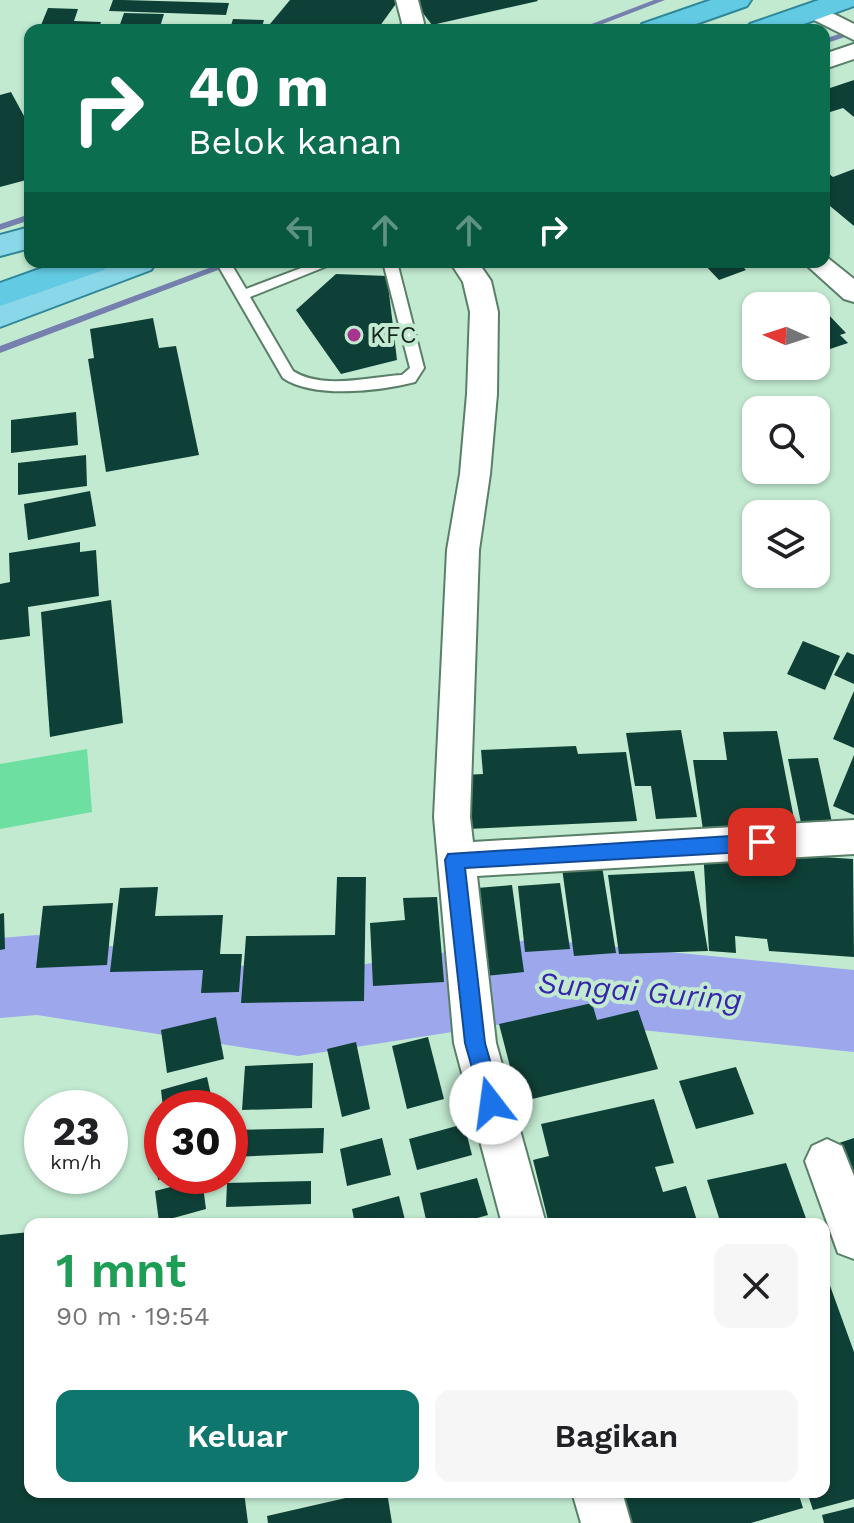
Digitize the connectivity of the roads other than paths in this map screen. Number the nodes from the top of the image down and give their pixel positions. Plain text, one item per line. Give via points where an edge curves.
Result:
1 (407, 0) edge
2 (737, 0) edge
3 (845, 0) edge
4 (814, 11) junction
5 (413, 24) edge
6 (669, 24) edge
7 (777, 24) edge
8 (854, 33) edge
9 (854, 51) edge
10 (830, 60) edge
11 (24, 239) edge
12 (0, 246) edge
13 (24, 257) edge
14 (0, 265) edge
15 (75, 268) edge
16 (124, 268) edge
17 (227, 268) edge
18 (314, 268) edge
19 (392, 268) edge
20 (468, 268) edge
21 (824, 268) edge
22 (854, 293) edge
23 (0, 295) edge
24 (243, 295) junction
25 (0, 316) edge
26 (854, 837) edge
27 (454, 860) junction
28 (827, 1161) dead end
29 (522, 1218) edge
30 (854, 1237) edge
31 (599, 1498) edge
32 (606, 1523) edge

1 - 5 street
2 - 6 highway
3 - 4 highway
4 - 7 highway
4 - 8 street
9 - 10 street
11 - 12 main road
13 - 14 highway
15 - 23 highway
16 - 25 main road
17 - 24 lane
18 - 24 lane
19 - 24 lane via 417,368 402,380 310,386 295,381
20 - 27 street via 477,281 483,326 475,474 463,550
21 - 22 street
26 - 27 street
27 - 29 street via 475,1043
28 - 30 street
31 - 32 street

